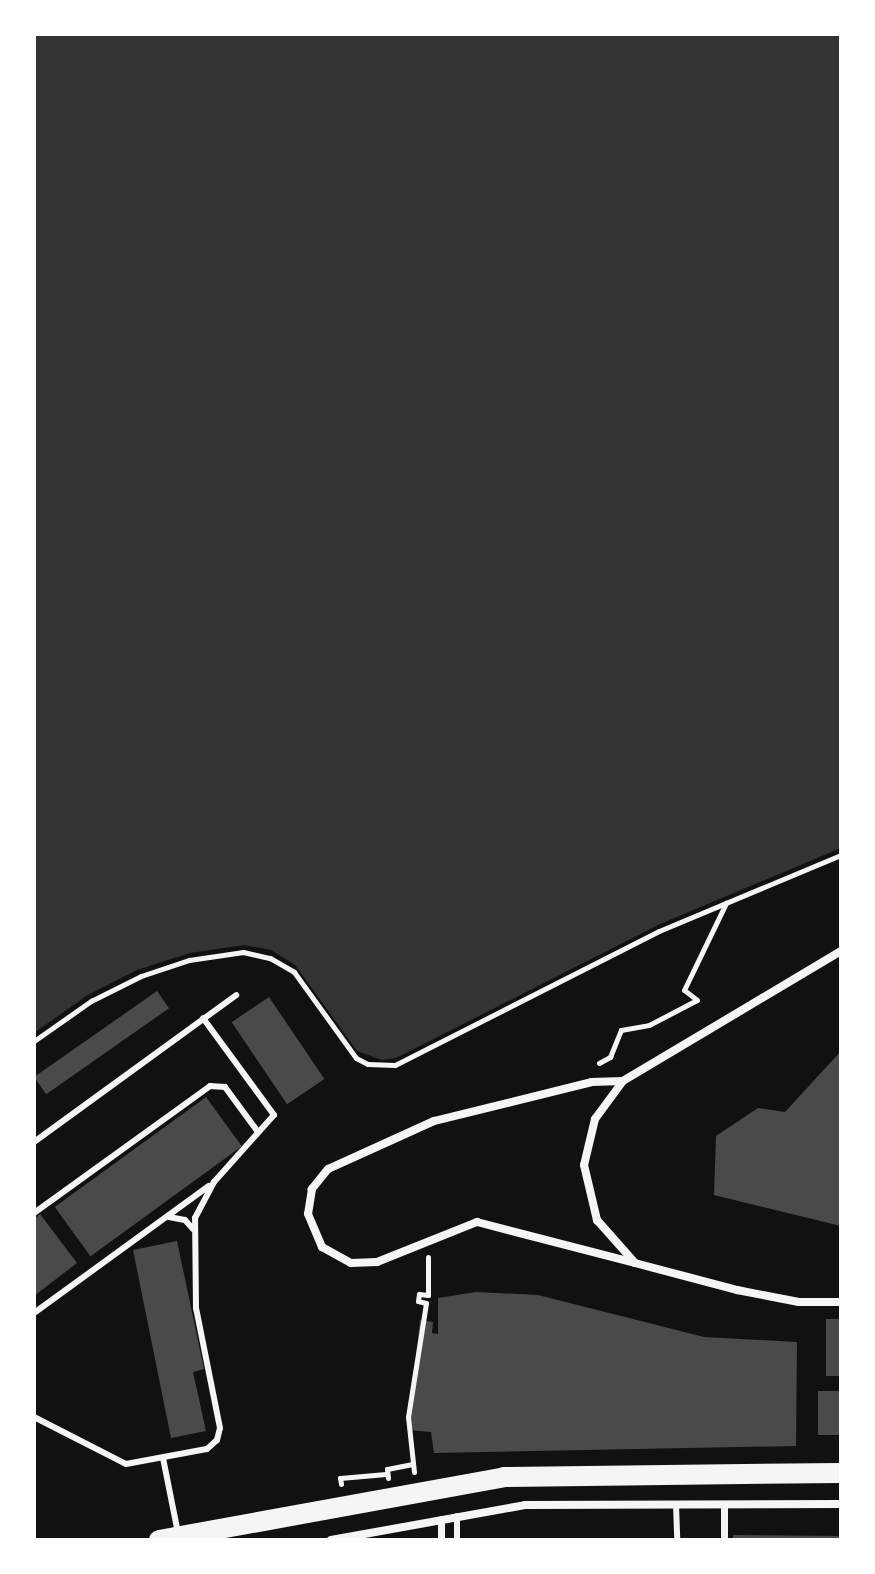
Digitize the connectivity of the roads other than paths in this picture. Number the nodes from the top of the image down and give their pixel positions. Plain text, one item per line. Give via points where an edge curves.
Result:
1 (841, 951) edge
2 (236, 995) dead end
3 (203, 1018) junction
4 (623, 1081) junction
5 (258, 1132) junction
6 (34, 1142) edge
7 (214, 1182) junction
8 (34, 1213) edge
9 (164, 1219) junction
10 (195, 1236) junction
11 (635, 1263) junction
12 (841, 1302) edge
13 (34, 1313) edge
14 (34, 1417) edge
15 (163, 1458) junction
16 (841, 1473) edge
17 (676, 1504) junction
18 (724, 1504) junction
19 (841, 1504) edge
20 (457, 1516) junction
21 (441, 1519) junction
22 (169, 1538) edge
23 (331, 1540) edge
24 (441, 1540) edge
25 (457, 1540) edge
26 (677, 1540) edge
27 (724, 1540) edge

1 - 4 street
2 - 3 lane
3 - 5 lane via 274,1115
3 - 6 lane
4 - 11 street via 591,1128 585,1175 602,1229
4 - 11 street via 581,1085 434,1121 339,1163 312,1189 310,1226 325,1250 351,1263 377,1262 477,1222
5 - 7 lane
5 - 8 lane via 225,1087 213,1084
7 - 9 lane
7 - 10 lane via 199,1204
9 - 10 lane via 185,1220
9 - 13 lane
10 - 15 lane via 196,1308 220,1434 207,1449
11 - 12 street via 799,1302
14 - 15 lane via 126,1464
15 - 22 lane
16 - 22 main road via 566,1473 418,1487
17 - 18 street
17 - 20 street via 525,1505
17 - 26 lane
18 - 19 street
18 - 27 street
20 - 21 street
20 - 25 lane
21 - 23 street
21 - 24 street

